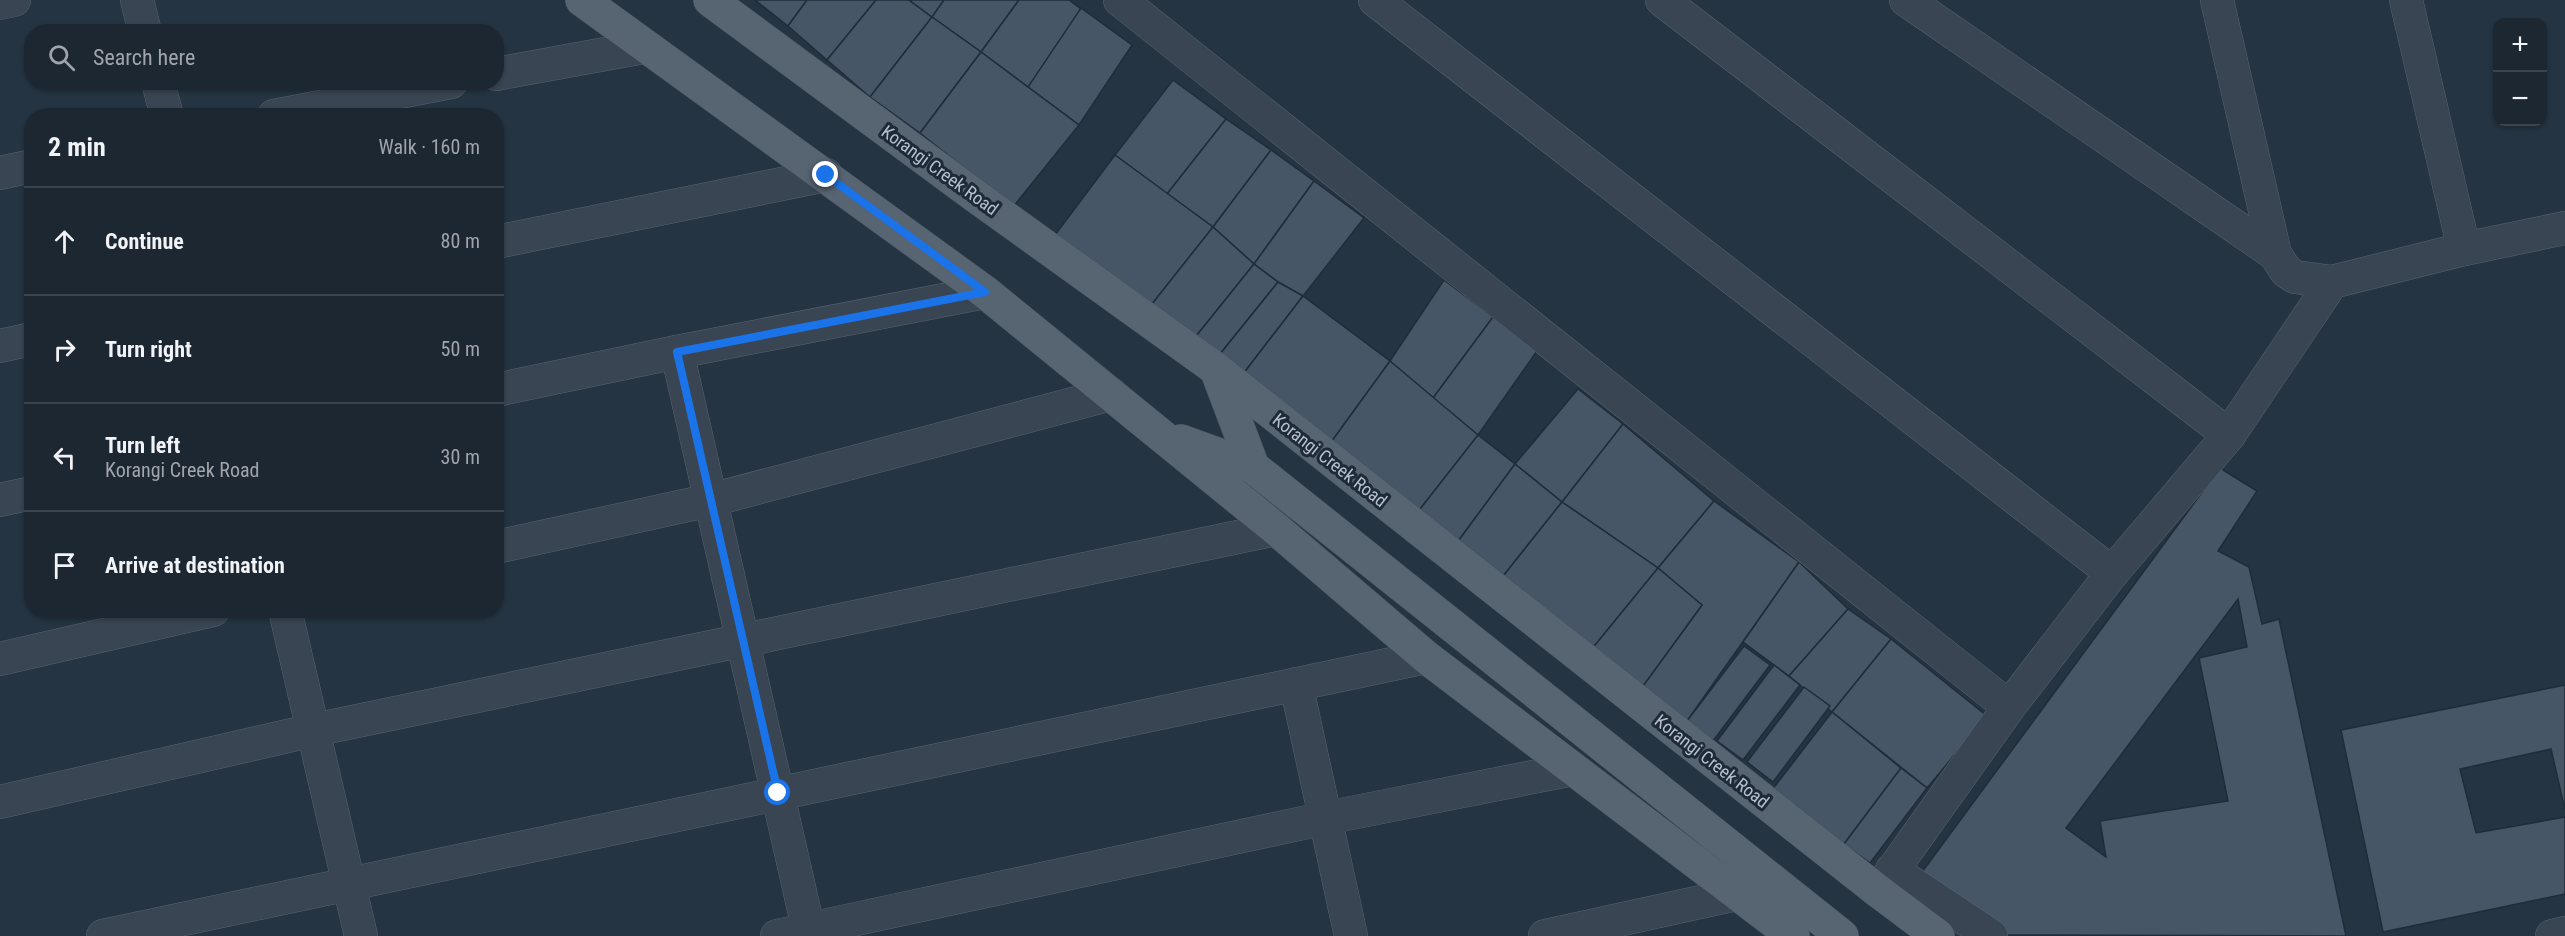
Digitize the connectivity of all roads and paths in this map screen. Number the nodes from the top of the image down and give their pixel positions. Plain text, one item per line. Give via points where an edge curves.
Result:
1 (14, 0) edge
2 (137, 0) edge
3 (582, 0) edge
4 (710, 0) edge
5 (1120, 0) edge
6 (1375, 0) edge
7 (1662, 0) edge
8 (1906, 0) edge
9 (2217, 0) edge
10 (2406, 0) edge
11 (0, 3) edge
12 (143, 24) edge
13 (644, 47) junction
14 (504, 73) edge
15 (160, 90) edge
16 (409, 90) edge
17 (164, 108) edge
18 (316, 108) edge
19 (24, 168) edge
20 (0, 173) edge
21 (826, 175) junction
22 (2565, 228) edge
23 (504, 240) edge
24 (2464, 249) junction
25 (2275, 254) junction
26 (2332, 282) junction
27 (985, 292) junction
28 (24, 341) edge
29 (0, 346) edge
30 (677, 352) junction
31 (1215, 369) junction
32 (504, 388) edge
33 (1111, 394) junction
34 (1160, 434) junction
35 (2229, 435) junction
36 (1253, 468) junction
37 (24, 495) edge
38 (0, 500) edge
39 (711, 500) junction
40 (1276, 529) junction
41 (504, 545) edge
42 (2112, 573) junction
43 (178, 618) edge
44 (287, 618) edge
45 (743, 641) junction
46 (1426, 657) junction
47 (0, 659) edge
48 (1296, 684) junction
49 (2009, 707) junction
50 (314, 730) junction
51 (1573, 769) junction
52 (778, 793) junction
53 (0, 802) edge
54 (1326, 818) junction
55 (1885, 881) junction
56 (349, 883) junction
57 (1737, 894) junction
58 (810, 933) edge
59 (2565, 933) edge
60 (103, 936) edge
61 (362, 936) edge
62 (777, 936) edge
63 (1351, 936) edge
64 (1545, 936) edge
65 (1793, 936) edge
66 (1842, 936) edge
67 (1938, 936) edge
68 (1991, 936) edge
69 (2552, 936) edge

1 - 11 street
2 - 12 street
3 - 13 main road
4 - 31 main road, Korangi Creek Road
5 - 49 street
6 - 42 street
7 - 35 street
8 - 25 street
9 - 25 street
10 - 24 street
13 - 14 street
13 - 21 main road
15 - 17 street
16 - 18 street
19 - 20 street
21 - 23 street
21 - 27 main road
22 - 24 street
24 - 26 street
25 - 26 street via 2295,277
26 - 35 street
27 - 30 street
27 - 33 main road
28 - 29 street
30 - 32 street
30 - 39 street
31 - 36 main road
31 - 55 main road, Korangi Creek Road
33 - 34 main road
33 - 39 street
34 - 36 main road
34 - 40 main road
35 - 42 street
36 - 66 main road
37 - 38 street
39 - 41 street
39 - 45 street
40 - 45 street
40 - 46 main road
42 - 49 street
43 - 47 street
44 - 50 street
45 - 50 street
45 - 52 street
46 - 48 street
46 - 51 main road
48 - 52 street
48 - 54 street
49 - 55 street
50 - 53 street
50 - 56 street
51 - 54 street
51 - 57 main road
52 - 56 street
52 - 58 street
54 - 58 street
54 - 63 street
55 - 67 main road, Korangi Creek Road
55 - 68 street
56 - 60 street
56 - 61 street
57 - 64 street
57 - 65 main road
58 - 62 street
59 - 69 street

